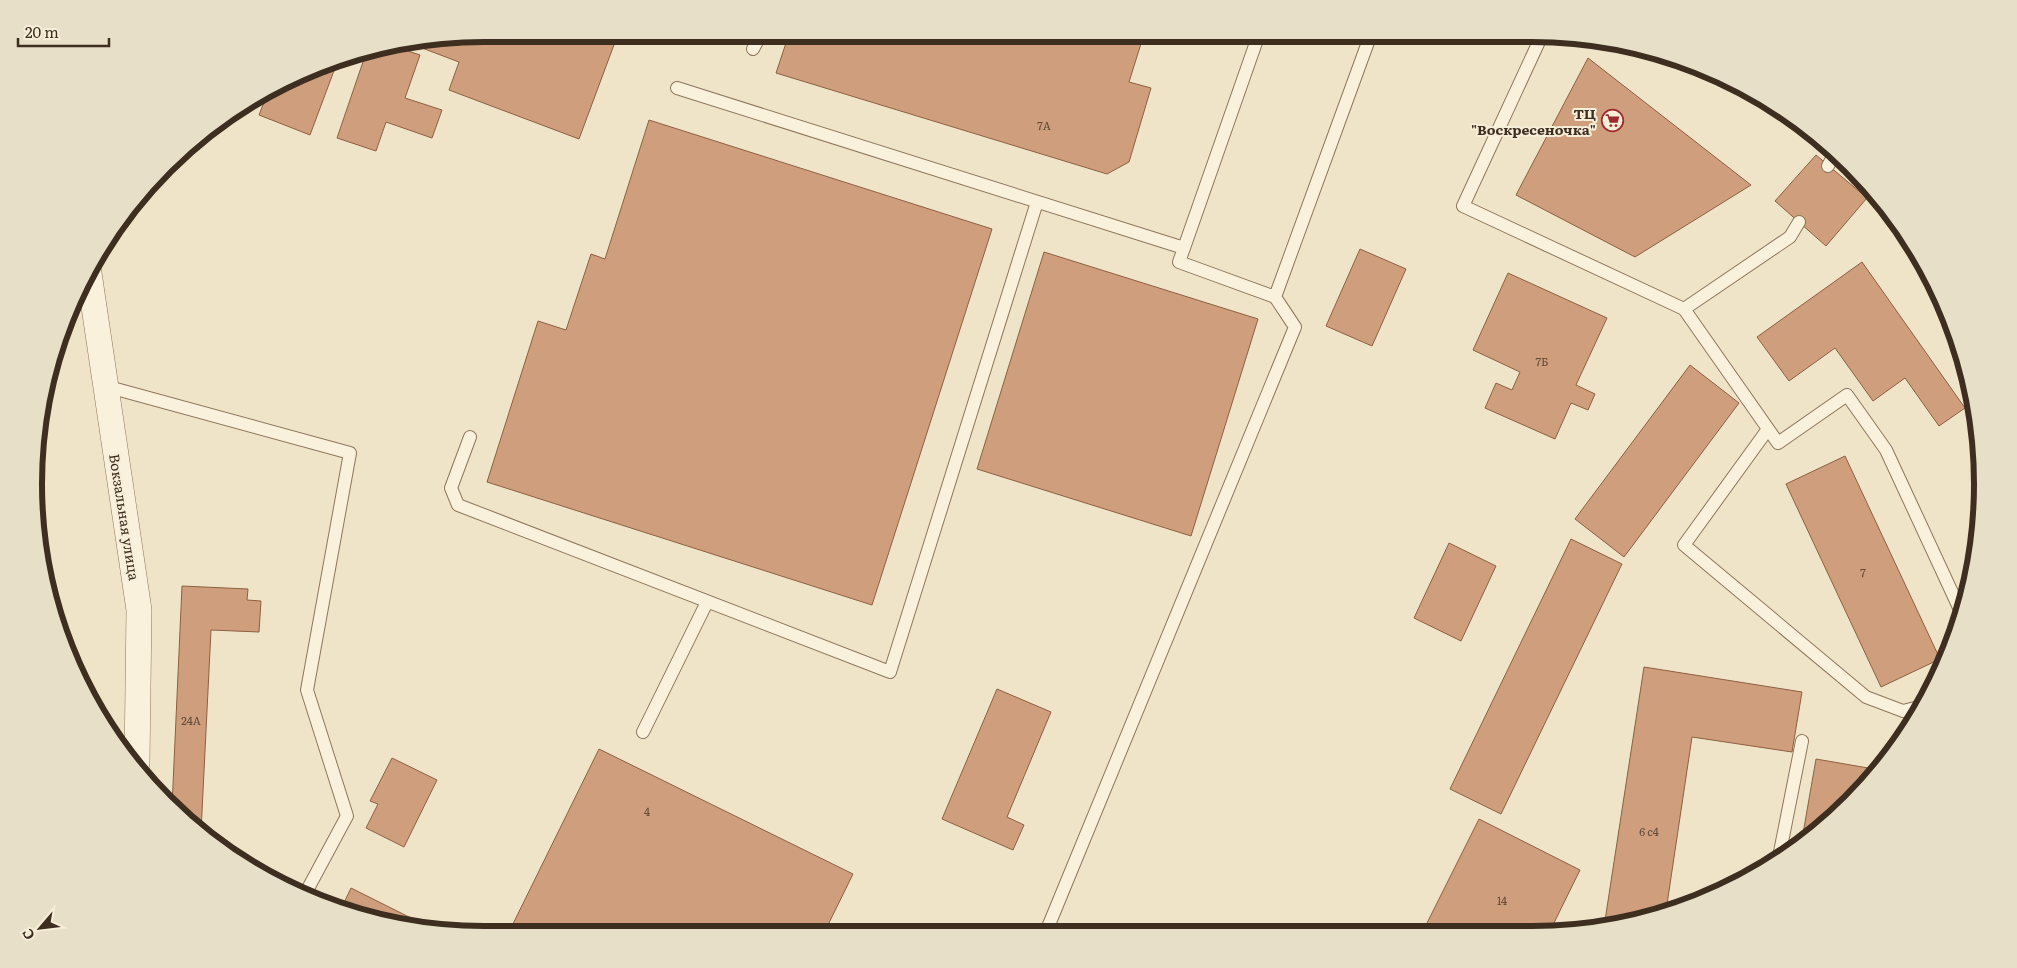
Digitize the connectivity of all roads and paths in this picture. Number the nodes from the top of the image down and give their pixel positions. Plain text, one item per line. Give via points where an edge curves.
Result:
1 (757, 42) edge
2 (1256, 42) edge
3 (1368, 42) edge
4 (1539, 42) edge
5 (753, 49) dead end
6 (677, 88) dead end
7 (1832, 160) edge
8 (1828, 166) dead end
9 (1037, 202) junction
10 (1799, 222) dead end
11 (1184, 248) junction
12 (91, 284) edge
13 (1275, 297) junction
14 (1684, 309) junction
15 (105, 386) junction
16 (1768, 429) junction
17 (470, 437) dead end
18 (707, 602) junction
19 (1957, 604) edge
20 (1912, 709) edge
21 (642, 732) dead end
22 (1802, 741) dead end
23 (137, 757) edge
24 (1781, 849) edge
25 (308, 889) edge
26 (1048, 926) edge

1 - 5 lane
2 - 11 lane
3 - 13 lane
4 - 14 lane via 1463,206
6 - 9 lane
7 - 8 lane
9 - 11 lane
9 - 18 lane via 890,672
10 - 14 lane via 1790,237
11 - 13 lane via 1179,262
12 - 15 street, Вокзальная улица
13 - 26 lane via 1295,328
14 - 16 lane
15 - 23 street, Вокзальная улица via 139,610
15 - 25 lane via 350,453 307,690 347,816
16 - 19 lane via 1778,443 1847,395 1886,450
16 - 20 lane via 1684,545 1866,697 1903,711
17 - 18 lane via 451,488 458,505
18 - 21 lane
22 - 24 lane

